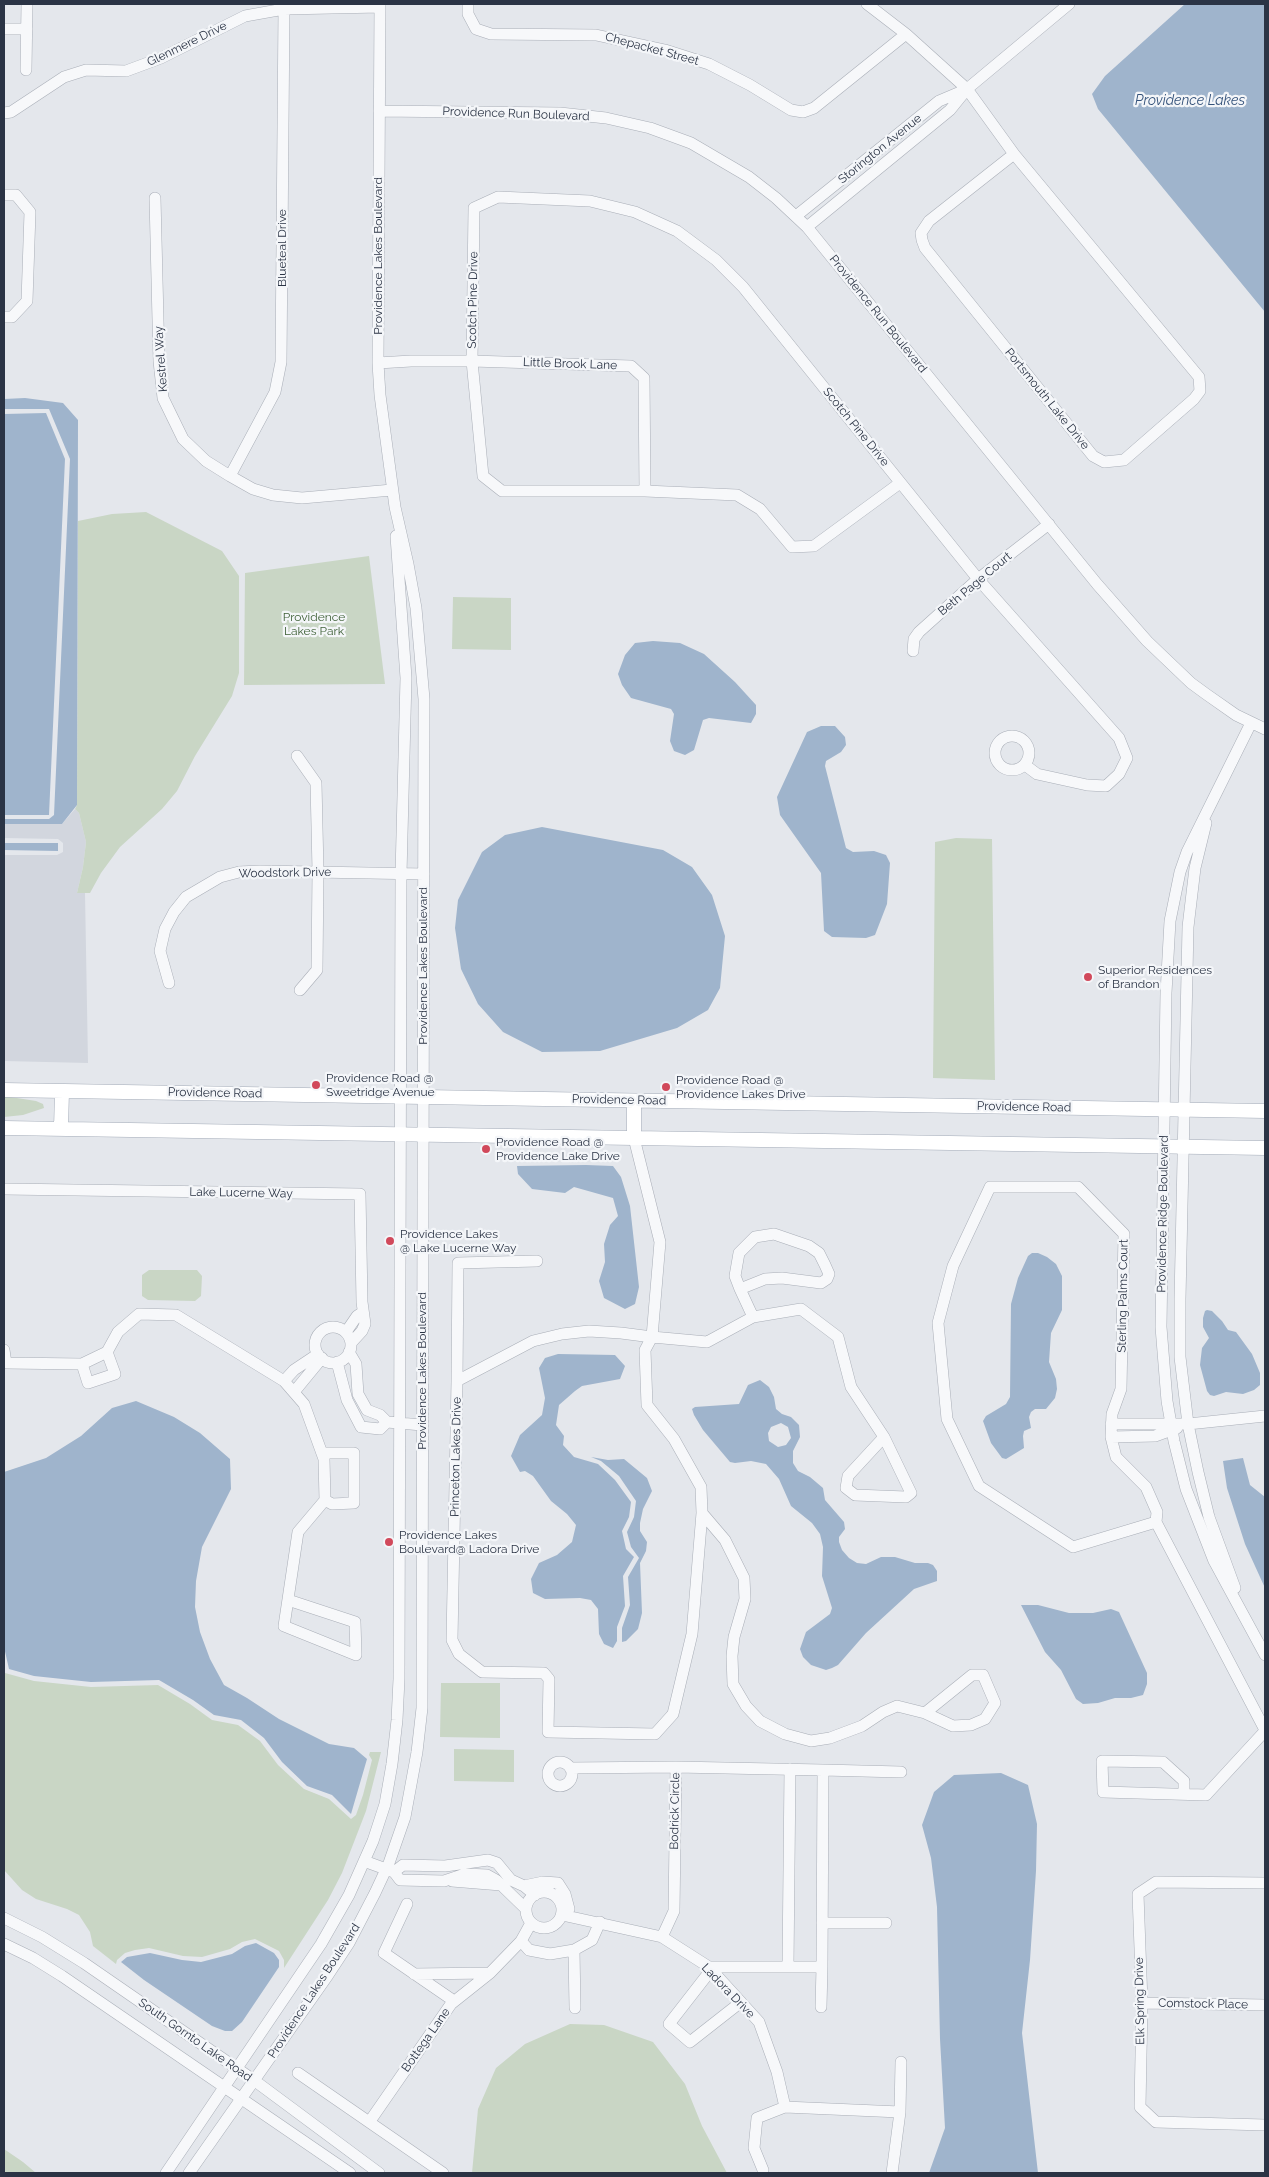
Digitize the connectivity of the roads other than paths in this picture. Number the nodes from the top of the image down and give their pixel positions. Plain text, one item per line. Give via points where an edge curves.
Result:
1 (27, 4) edge
2 (468, 4) edge
3 (867, 4) edge
4 (1069, 4) edge
5 (380, 5) edge
6 (284, 9) junction
7 (4, 29) edge
8 (27, 29) junction
9 (906, 34) junction
10 (26, 70) dead end
11 (967, 89) junction
12 (379, 111) junction
13 (4, 113) edge
14 (1014, 154) junction
15 (4, 195) edge
16 (156, 198) dead end
17 (796, 216) junction
18 (807, 227) junction
19 (4, 317) edge
20 (472, 361) junction
21 (378, 363) junction
22 (230, 476) junction
23 (900, 483) junction
24 (392, 490) junction
25 (645, 491) junction
26 (395, 507) junction
27 (1049, 524) junction
28 (978, 579) junction
29 (913, 651) dead end
30 (1251, 723) junction
31 (1265, 729) edge
32 (297, 756) dead end
33 (1025, 765) dead end
34 (1213, 798) junction
35 (318, 872) junction
36 (401, 874) junction
37 (424, 874) junction
38 (169, 983) dead end
39 (300, 990) dead end
40 (4, 1090) edge
41 (62, 1091) junction
42 (400, 1096) junction
43 (423, 1097) junction
44 (634, 1101) junction
45 (1166, 1109) junction
46 (1185, 1109) junction
47 (1265, 1111) edge
48 (4, 1128) edge
49 (61, 1129) junction
50 (400, 1135) junction
51 (424, 1136) junction
52 (634, 1138) junction
53 (1165, 1146) junction
54 (1184, 1146) junction
55 (1265, 1148) edge
56 (4, 1189) edge
57 (537, 1261) dead end
58 (740, 1289) junction
59 (753, 1317) junction
60 (652, 1338) junction
61 (349, 1343) junction
62 (4, 1350) edge
63 (107, 1352) junction
64 (320, 1356) junction
65 (337, 1362) junction
66 (82, 1364) junction
67 (284, 1381) junction
68 (457, 1381) junction
69 (294, 1392) junction
70 (1265, 1416) edge
71 (386, 1422) junction
72 (400, 1423) junction
73 (1111, 1424) junction
74 (1188, 1424) junction
75 (422, 1425) junction
76 (1171, 1427) junction
77 (884, 1437) junction
78 (1112, 1437) junction
79 (322, 1453) junction
80 (325, 1500) junction
81 (702, 1513) junction
82 (1156, 1522) junction
83 (288, 1600) junction
84 (1248, 1622) junction
85 (1265, 1655) edge
86 (925, 1713) junction
87 (1265, 1730) edge
88 (676, 1767) junction
89 (570, 1768) dead end
90 (790, 1769) junction
91 (823, 1770) junction
92 (901, 1772) dead end
93 (1184, 1794) junction
94 (364, 1861) junction
95 (390, 1871) junction
96 (1265, 1883) edge
97 (524, 1886) junction
98 (535, 1895) junction
99 (407, 1904) dead end
100 (526, 1909) junction
101 (562, 1916) junction
102 (4, 1918) edge
103 (576, 1918) junction
104 (600, 1922) junction
105 (531, 1923) junction
106 (822, 1923) junction
107 (886, 1923) dead end
108 (662, 1937) junction
109 (522, 1941) junction
110 (4, 1944) edge
111 (574, 1950) junction
112 (788, 1967) junction
113 (822, 1967) junction
114 (710, 1969) junction
115 (490, 1973) junction
116 (414, 1974) junction
117 (454, 2002) junction
118 (741, 2002) junction
119 (1142, 2003) junction
120 (1265, 2004) edge
121 (821, 2007) dead end
122 (575, 2008) dead end
123 (901, 2062) dead end
124 (236, 2068) junction
125 (298, 2073) dead end
126 (254, 2081) junction
127 (224, 2088) junction
128 (242, 2100) junction
129 (785, 2107) junction
130 (900, 2112) junction
131 (370, 2121) junction
132 (1265, 2125) edge
133 (763, 2170) dead end
134 (376, 2172) edge
135 (166, 2173) edge
136 (189, 2173) edge
137 (350, 2173) edge
138 (443, 2173) edge
139 (892, 2173) edge

1 - 8 street
2 - 9 street, Chepacket Street via 468,14 476,28 490,34 596,35 665,50 708,64 791,110 803,112 814,108
3 - 9 street, Portsmouth Lake Drive
4 - 11 street, Storington Avenue
5 - 6 street, Glenmere Drive
5 - 12 street, Providence Lakes Boulevard
6 - 13 street, Glenmere Drive via 245,16 126,72 86,70 64,77 11,112
6 - 22 street, Blueteal Drive via 281,362 275,392
7 - 8 street
8 - 10 street
9 - 11 street, Portsmouth Lake Drive
11 - 14 street, Portsmouth Lake Drive
11 - 17 street, Storington Avenue via 939,101
11 - 18 street, Storington Avenue via 950,110
12 - 17 street, Providence Run Boulevard via 560,113 636,124 691,143 720,158
12 - 21 street, Providence Lakes Boulevard
14 - 14 street, Portsmouth Lake Drive via 1199,377 1200,391 1194,399 1124,460 1104,462 1093,456 925,248 922,240 921,233 929,221
15 - 19 street via 16,195 30,212 28,301 12,317
16 - 22 street, Kestrel Way via 159,361 163,398 183,439
17 - 18 street, Providence Run Boulevard
18 - 27 street, Providence Run Boulevard
20 - 21 street, Little Brook Lane
20 - 23 street, Scotch Pine Drive via 474,208 498,197 590,201 635,212 677,232 716,260 743,286
20 - 25 street, Scotch Pine Drive via 483,476 502,491
20 - 25 street, Little Brook Lane via 631,366 644,378
21 - 24 street, Providence Lakes Boulevard
22 - 24 street, Kestrel Way via 253,489 302,498
23 - 25 street, Scotch Pine Drive via 814,546 807,547 792,547 760,509 738,495
23 - 28 street, Scotch Pine Drive
24 - 26 street, Providence Lakes Boulevard
26 - 36 street, Providence Lakes Boulevard via 405,668
26 - 37 street, Providence Lakes Boulevard via 410,573 424,676
27 - 28 street, Beth Page Court
27 - 30 street, Providence Run Boulevard via 1121,613 1168,662 1213,700
28 - 29 street, Beth Page Court via 918,632
28 - 33 street, Scotch Pine Drive via 1119,738 1127,758 1119,774 1106,786 1037,774
30 - 31 street, Providence Run Boulevard
30 - 34 street, Providence Ridge Boulevard
32 - 35 street via 316,783
34 - 45 street, Providence Ridge Boulevard via 1187,852 1172,908 1167,970
34 - 46 street, Providence Ridge Boulevard via 1195,868 1189,912
35 - 36 street, Woodstork Drive
35 - 38 street, Woodstork Drive via 239,872 220,877 186,897 170,920 160,951
35 - 39 street via 317,970
36 - 37 street, Woodstork Drive
36 - 42 street, Providence Lakes Boulevard
37 - 43 street, Providence Lakes Boulevard
40 - 41 main road, Providence Road
41 - 42 main road, Providence Road
41 - 49 main road
42 - 43 main road, Providence Road
42 - 50 street, Providence Lakes Boulevard
43 - 44 main road, Providence Road
43 - 51 street, Providence Lakes Boulevard
44 - 45 main road, Providence Road
44 - 52 main road
45 - 46 main road, Providence Road
45 - 53 street, Providence Ridge Boulevard
46 - 47 main road, Providence Road
46 - 54 street, Providence Ridge Boulevard
48 - 49 main road
49 - 50 main road
50 - 51 main road
50 - 72 street, Providence Lakes Boulevard
51 - 52 main road
51 - 75 street, Providence Lakes Boulevard
52 - 53 main road
52 - 60 street, Princeton Lakes Drive via 660,1242
53 - 54 main road
53 - 76 street, Providence Ridge Boulevard via 1162,1328
54 - 55 main road
54 - 74 street, Providence Ridge Boulevard via 1179,1328
56 - 61 street, Lake Lucerne Way via 360,1194 365,1324
57 - 68 street via 458,1262
58 - 58 street via 735,1276 739,1254 755,1237 774,1234 808,1246 819,1253 829,1274 821,1283 765,1279
58 - 59 street
59 - 60 street via 706,1342
59 - 77 street via 801,1309 838,1337 851,1387
60 - 68 street, Princeton Lakes Drive via 605,1332 562,1334 533,1341
60 - 81 street, Princeton Lakes Drive via 645,1350 646,1405 674,1439 701,1487
61 - 64 street via 336,1327 325,1329 317,1338 316,1349
61 - 65 street via 346,1357
61 - 71 street via 356,1364 358,1394 367,1410 380,1415
62 - 66 street via 6,1363
63 - 66 street
63 - 66 street via 115,1374 88,1383
63 - 67 street via 118,1332 139,1314 176,1315
64 - 65 street via 326,1361
64 - 67 street via 294,1370
64 - 69 street
65 - 71 street via 347,1400 361,1426 380,1429
67 - 69 street
68 - 81 street, Princeton Lakes Drive via 452,1640 459,1654 482,1672 544,1673 549,1679 548,1732 655,1734 673,1714 692,1634
69 - 79 street via 304,1404
70 - 74 street
71 - 72 street
72 - 75 street
72 - 94 street, Providence Lakes Boulevard via 397,1720 385,1804
73 - 76 street
73 - 78 street, Sterling Palms Court
73 - 82 street, Sterling Palms Court via 1121,1389 1124,1234 1078,1187 990,1188 953,1266 938,1323 947,1420 979,1486 1074,1547
74 - 76 street
74 - 84 street, Providence Ridge Boulevard via 1209,1517
75 - 95 street, Providence Lakes Boulevard via 422,1708 405,1817
76 - 78 street via 1155,1436
76 - 84 street, Providence Ridge Boulevard via 1182,1474 1201,1529 1223,1580
77 - 77 street via 848,1476 846,1488 855,1495 906,1497 911,1494
78 - 82 street, Sterling Palms Court via 1116,1457 1146,1487 1157,1512
79 - 80 street
79 - 80 street via 354,1453 354,1503 332,1504
80 - 83 street via 298,1532
81 - 86 street via 725,1540 744,1578 745,1599 734,1636 733,1684 760,1721 785,1734 810,1740 830,1738 862,1726 897,1706
82 - 87 street, Sterling Palms Court
83 - 83 street via 284,1626 356,1655 355,1622
84 - 85 street, Providence Ridge Boulevard
86 - 86 street via 972,1675 983,1675 995,1703 985,1719 971,1725 953,1726
87 - 93 street, Sterling Palms Court via 1206,1795
88 - 89 street
88 - 90 street, Bodrick Circle
88 - 108 street, Bodrick Circle via 674,1911
90 - 91 street, Bodrick Circle
90 - 112 street
91 - 92 street, Bodrick Circle
91 - 106 street
93 - 93 street, Sterling Palms Court via 1103,1792 1102,1761 1163,1762 1184,1781
94 - 95 street
94 - 124 street, Providence Lakes Boulevard via 321,1944
95 - 97 street via 403,1865 445,1866 488,1860 497,1863 511,1880
95 - 100 street via 400,1880 447,1880 465,1874 487,1875
95 - 126 street, Providence Lakes Boulevard via 349,1943
96 - 119 street, Elk Spring Drive via 1156,1882 1138,1894
97 - 98 street
97 - 103 street via 558,1883
98 - 100 street
98 - 101 street via 546,1892 556,1896 562,1905
99 - 116 street via 384,1953
100 - 105 street
101 - 103 street, Ladora Drive
101 - 105 street via 556,1925 546,1929
102 - 124 street, South Gornto Lake Road via 84,1963
103 - 104 street, Ladora Drive
104 - 108 street, Ladora Drive
104 - 111 street via 592,1940
105 - 109 street, Bottega Lane
106 - 107 street
106 - 113 street
108 - 114 street, Ladora Drive
109 - 111 street via 529,1950 550,1954
109 - 115 street, Bottega Lane
110 - 127 street, South Gornto Lake Road via 62,1976
111 - 122 street
112 - 113 street
112 - 114 street
113 - 121 street
114 - 118 street, Ladora Drive
114 - 118 street via 669,2024 690,2042
115 - 116 street
115 - 117 street, Bottega Lane
116 - 117 street
117 - 131 street, Bottega Lane
118 - 129 street, Ladora Drive via 759,2022 777,2072
119 - 120 street, Comstock Place
119 - 132 street, Elk Spring Drive via 1140,2107 1156,2122
123 - 130 street
124 - 126 street, South Gornto Lake Road
124 - 127 street, Providence Lakes Boulevard
125 - 131 street
126 - 128 street, Providence Lakes Boulevard
126 - 134 street, South Gornto Lake Road
127 - 128 street, South Gornto Lake Road
127 - 135 street, Providence Lakes Boulevard
128 - 136 street, Providence Lakes Boulevard
128 - 137 street, South Gornto Lake Road
129 - 130 street
129 - 133 street via 757,2118 754,2148
130 - 139 street
131 - 138 street

